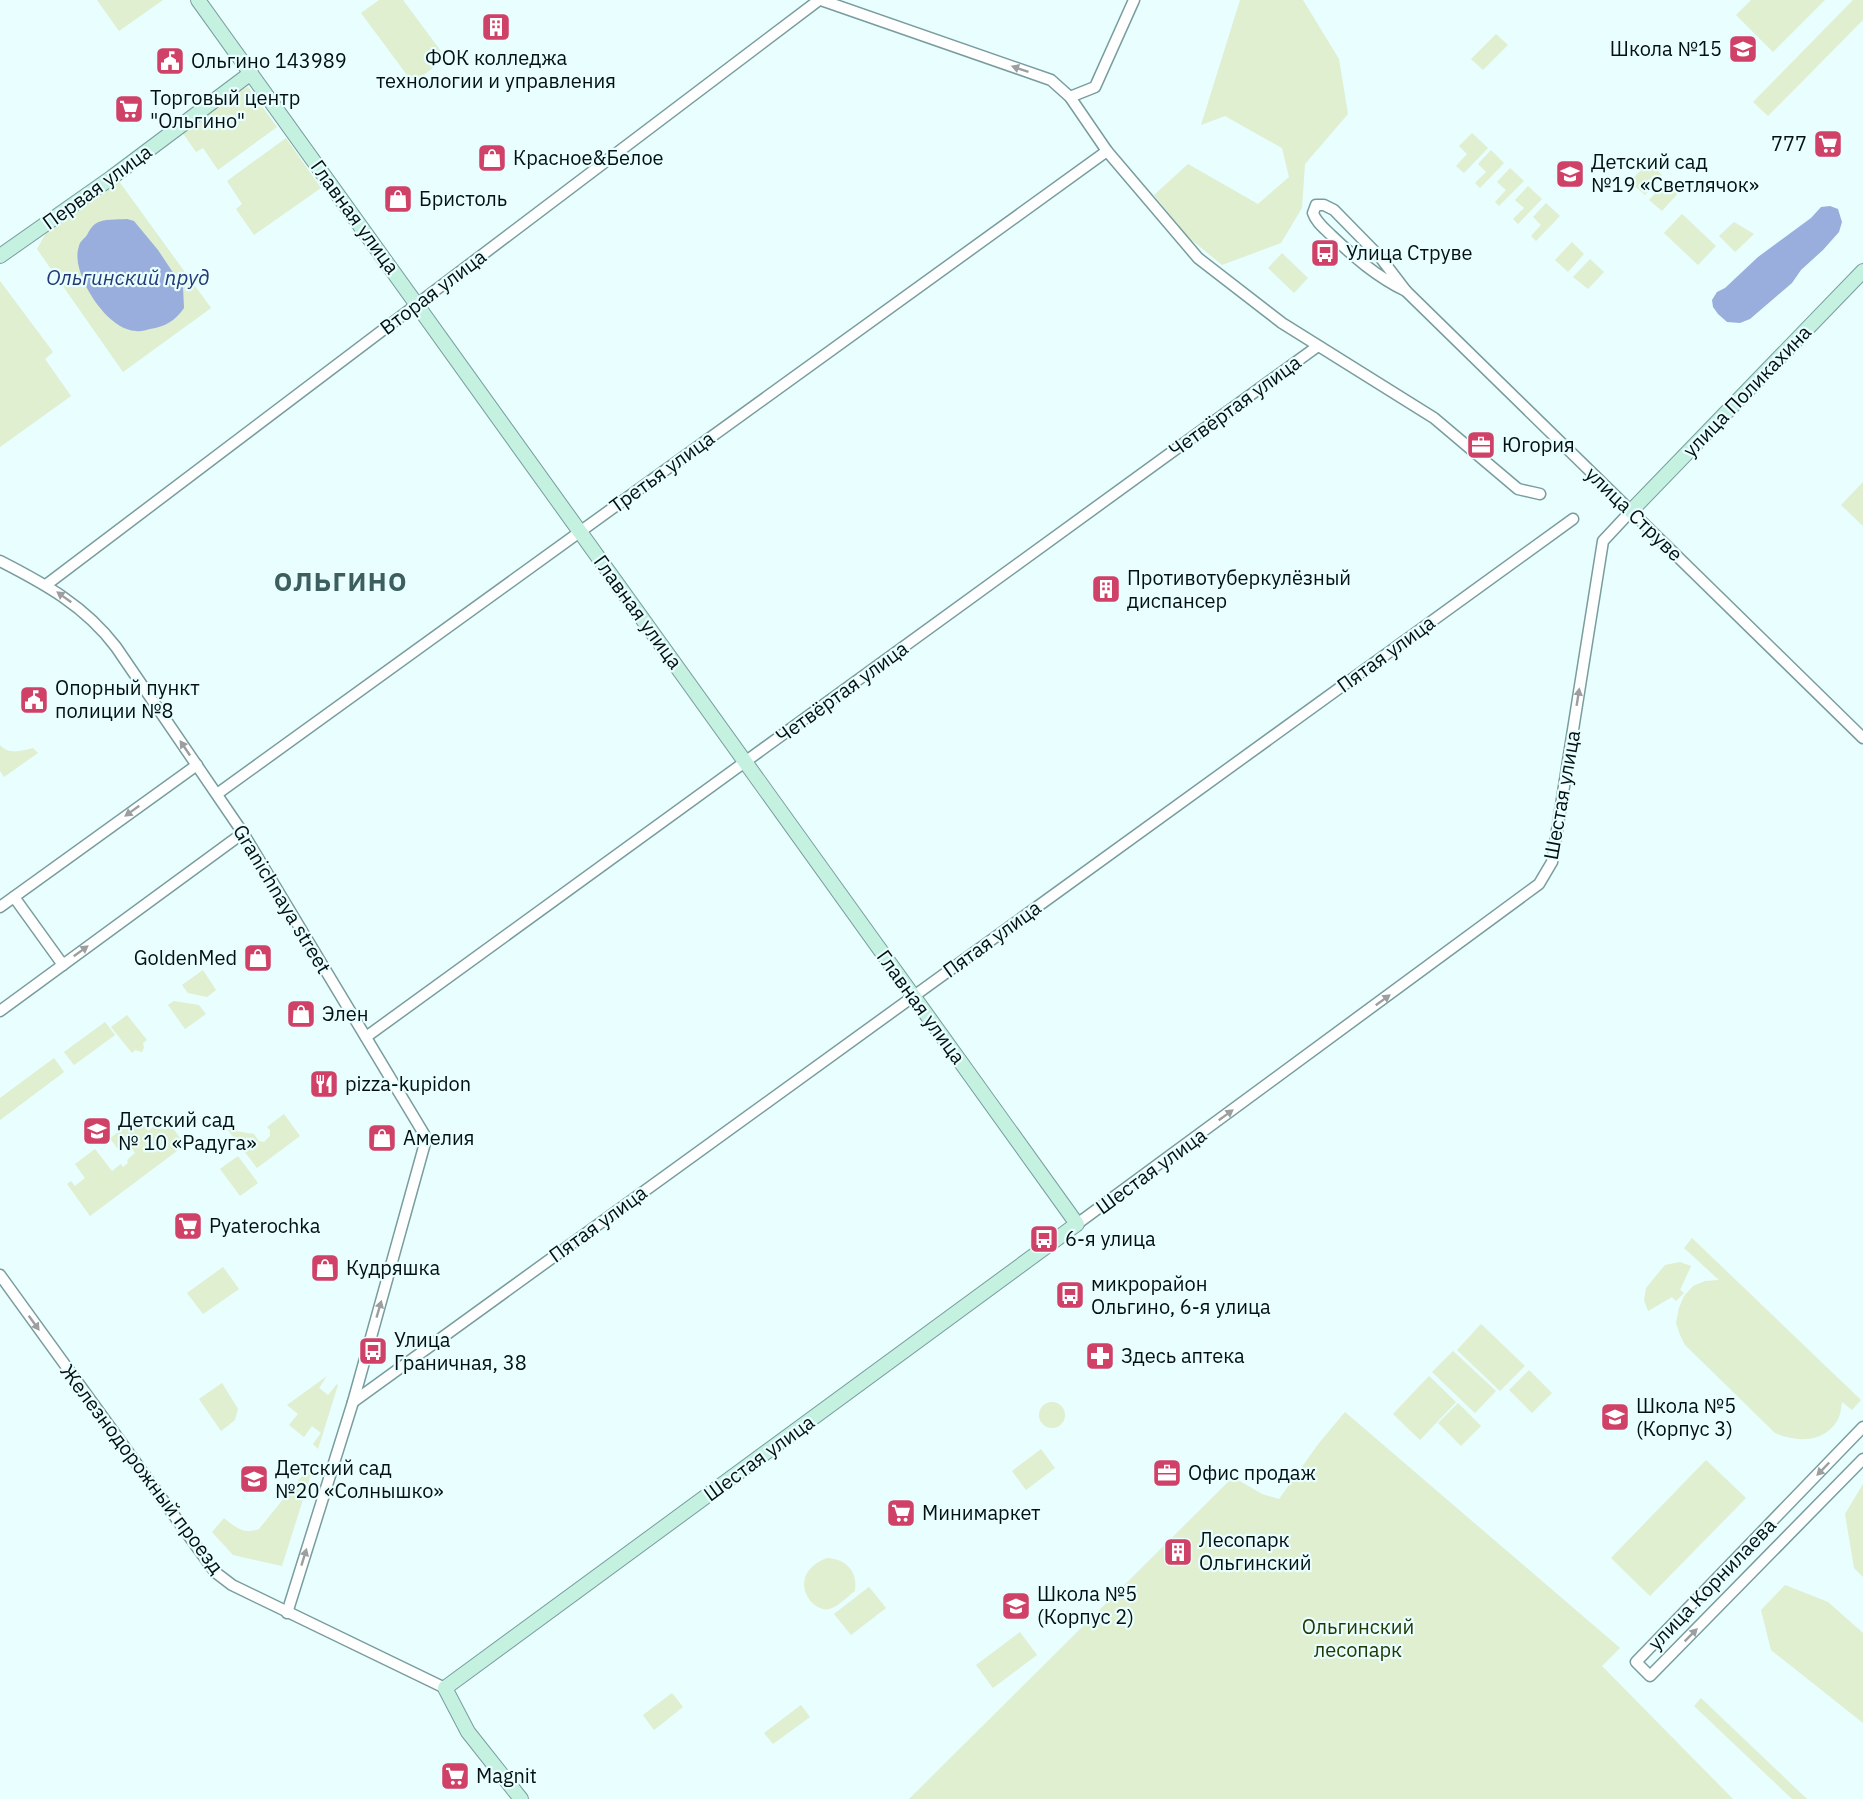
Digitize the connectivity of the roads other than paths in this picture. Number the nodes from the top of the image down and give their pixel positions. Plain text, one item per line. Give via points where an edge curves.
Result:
1 (198, 0) edge
2 (820, 0) edge
3 (1134, 0) edge
4 (251, 73) junction
5 (1070, 97) junction
6 (1107, 151) junction
7 (0, 256) edge
8 (1863, 272) edge
9 (1406, 291) junction
10 (417, 304) junction
11 (1318, 346) junction
12 (1540, 494) dead end
13 (1631, 511) junction
14 (1573, 519) dead end
15 (580, 531) junction
16 (0, 561) edge
17 (46, 585) junction
18 (1863, 738) edge
19 (746, 762) junction
20 (197, 765) junction
21 (217, 794) junction
22 (243, 833) junction
23 (14, 897) junction
24 (0, 907) edge
25 (63, 965) junction
26 (914, 996) junction
27 (0, 1011) edge
28 (366, 1037) junction
29 (1077, 1224) junction
30 (0, 1275) edge
31 (352, 1402) junction
32 (1863, 1427) edge
33 (1863, 1458) edge
34 (288, 1612) junction
35 (445, 1688) junction
36 (521, 1799) edge

1 - 4 street, Главная улица
5 -> 2 street via 1051,80
2 - 10 street, Вторая улица
3 - 5 street via 1095,87
4 - 7 street, Первая улица
4 - 10 street, Главная улица
5 - 6 street
6 - 11 street via 1192,252 1282,323
6 - 15 street, Третья улица
8 - 13 street, улица Поликахина
9 - 9 street, улица Струве via 1380,257 1334,210 1316,205 1314,218 1349,252
9 - 13 street, улица Струве
10 - 15 street, Главная улица
10 - 17 street, Вторая улица
11 - 12 street via 1434,418 1518,489
11 - 19 street, Четвёртая улица
13 - 18 street, улица Струве
29 -> 13 street, Шестая улица via 1539,884 1552,862 1603,541
14 - 26 street, Пятая улица
15 - 19 street, Главная улица
15 - 21 street, Третья улица
16 - 17 street, Granichnaya street
20 -> 17 street, Granichnaya street via 105,632 83,610
19 - 26 street, Главная улица
19 - 28 street, Четвёртая улица
20 - 21 street, Granichnaya street
20 -> 23 street
21 - 22 street, Granichnaya street
25 -> 22 street
22 - 28 street, Granichnaya street
23 - 24 street
23 - 25 street
25 - 27 street
26 - 29 street, Главная улица
26 - 31 street, Пятая улица
31 -> 28 street, Granichnaya street via 425,1143 424,1134
29 - 35 street, Шестая улица
30 -> 34 street, Железнодорожный проезд via 202,1556 223,1580
34 -> 31 street, Granichnaya street
32 -> 33 street, улица Корнилаева via 1636,1662 1650,1676
34 - 35 street, Железнодорожный проезд
35 - 36 street via 468,1732

